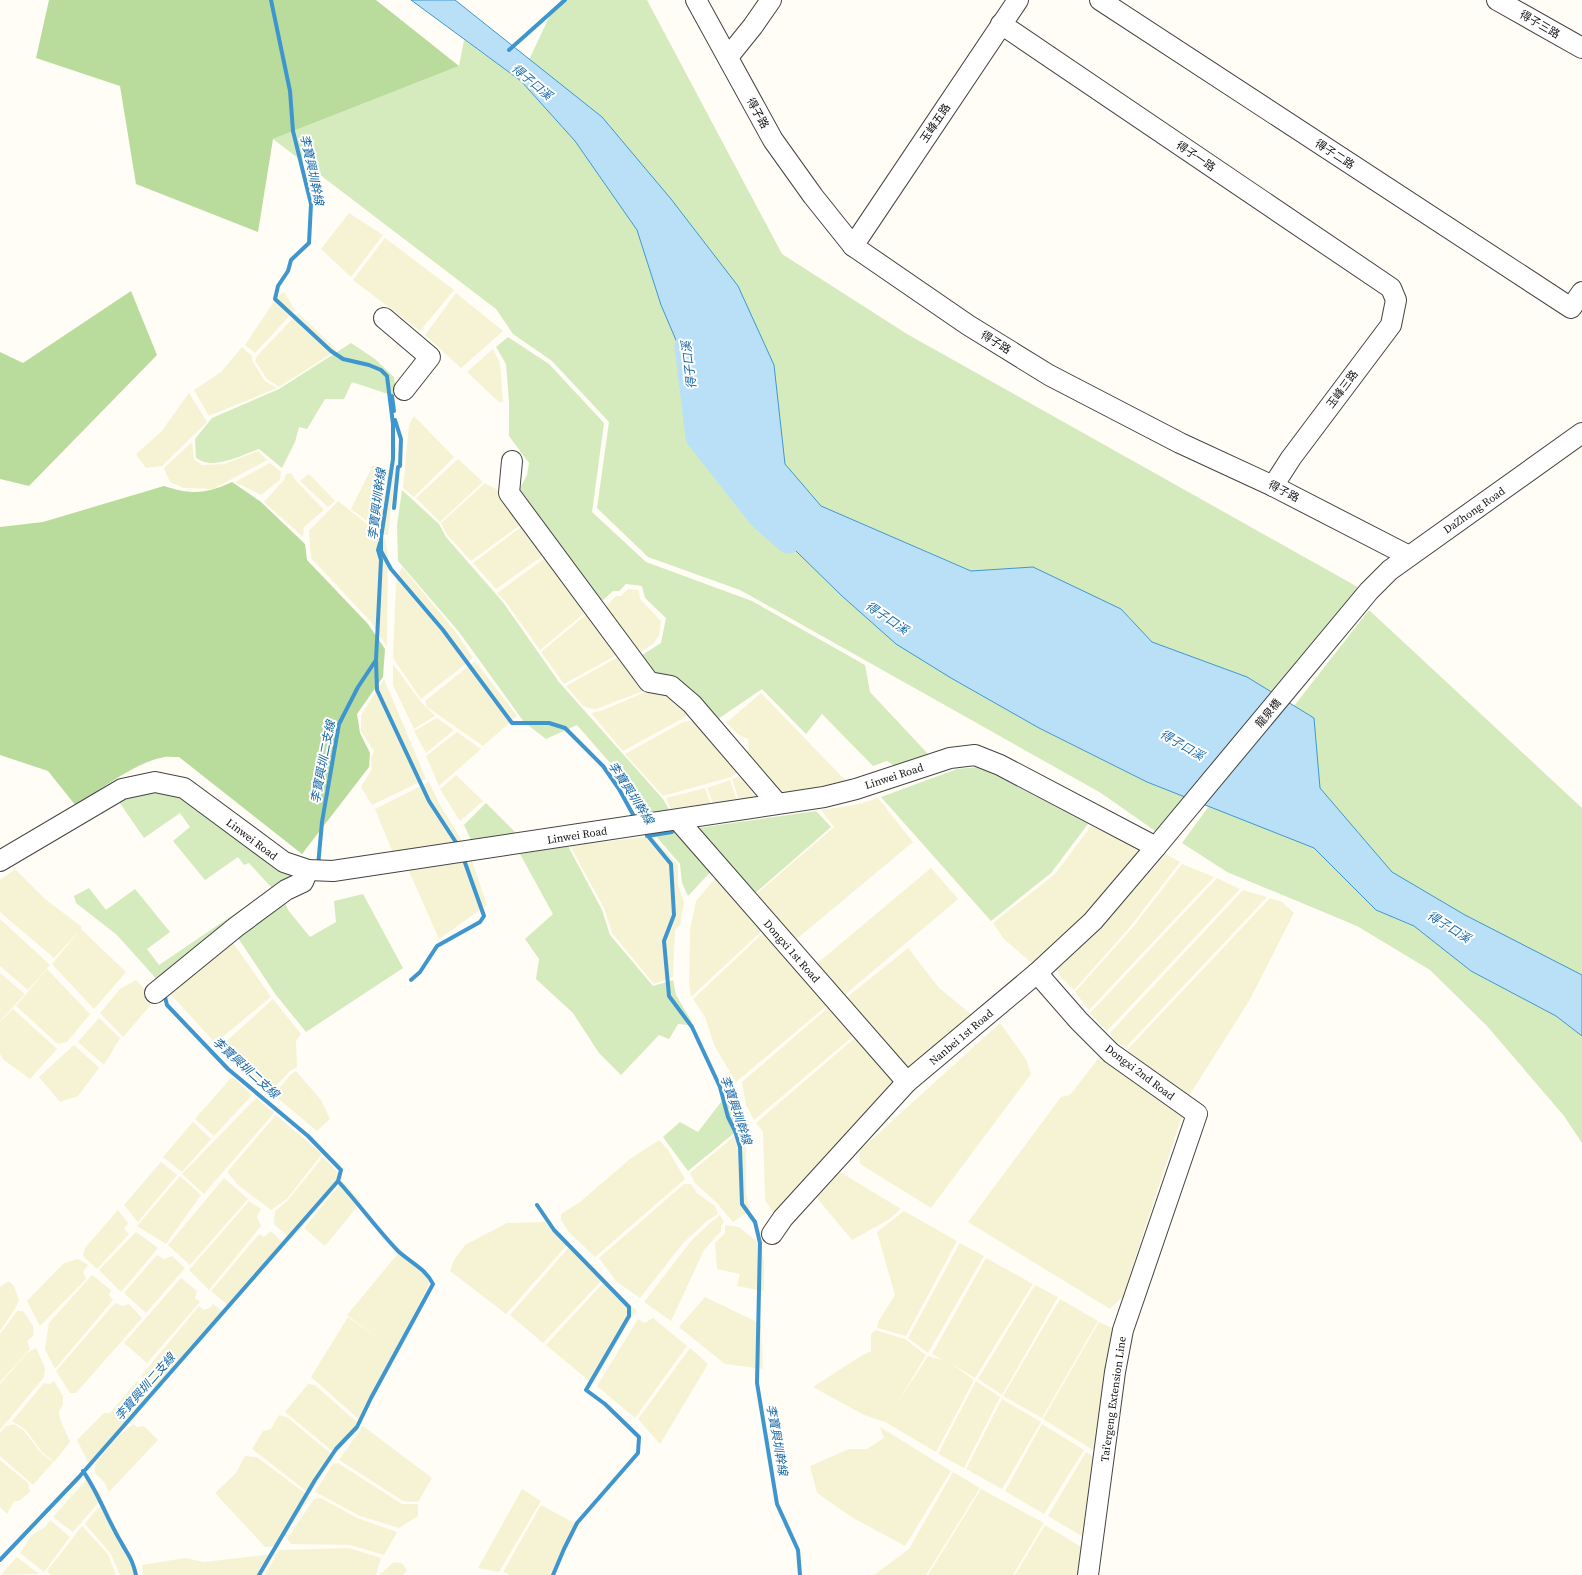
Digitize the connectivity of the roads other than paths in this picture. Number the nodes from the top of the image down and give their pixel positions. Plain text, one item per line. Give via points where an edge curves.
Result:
1 (696, 0) edge
2 (771, 0) edge
3 (1018, 0) edge
4 (1100, 0) edge
5 (1498, 0) edge
6 (1001, 24) junction
7 (1582, 48) edge
8 (728, 57) junction
9 (853, 246) junction
10 (1391, 288) joint
11 (1576, 300) edge
12 (384, 318) dead end
13 (404, 390) dead end
14 (1582, 433) edge
15 (512, 461) dead end
16 (1273, 486) junction
17 (1409, 556) junction
18 (1369, 591) joint
19 (777, 803) junction
20 (678, 820) junction
21 (1161, 841) junction
22 (0, 861) edge
23 (308, 870) junction
24 (1037, 972) junction
25 (155, 993) dead end
26 (907, 1082) junction
27 (1197, 1114) joint
28 (772, 1234) dead end
29 (1088, 1575) edge

1 - 8 street, 得子路
2 - 8 street
3 - 6 street, 玉峰五路
4 - 11 street, 得子二路
5 - 7 street, 得子三路
6 - 9 street, 玉峰五路
6 - 10 street, 得子一路
8 - 9 street, 得子路 via 773,140
9 - 16 street, 得子路 via 968,325 1049,375 1180,443
10 - 16 street, 玉峰三路 via 1396,300 1391,325 1291,458
12 - 13 street via 430,357
14 - 17 street, DaZhong Road
15 - 19 street via 509,493 649,682 671,686 692,704
16 - 17 street, 得子路
17 - 18 street, DaZhong Road
18 - 21 street, 龍泉橋
19 - 20 street, Linwei Road
19 - 21 street, Linwei Road via 824,797 950,758 975,755
20 - 23 street, Linwei Road via 333,871
20 - 26 street, Dongxi 1st Road
21 - 24 street, Nanbei 1st Road via 1093,921
22 - 23 street, Linwei Road via 122,788 155,782 184,788 284,862
23 - 25 street via 303,882 286,890 248,918
24 - 26 street, Nanbei 1st Road
24 - 27 street, Dongxi 2nd Road via 1079,1021 1111,1053
26 - 28 street, Nanbei 1st Road via 783,1218
27 - 29 street, Tai'ergeng Extension Line via 1123,1330

